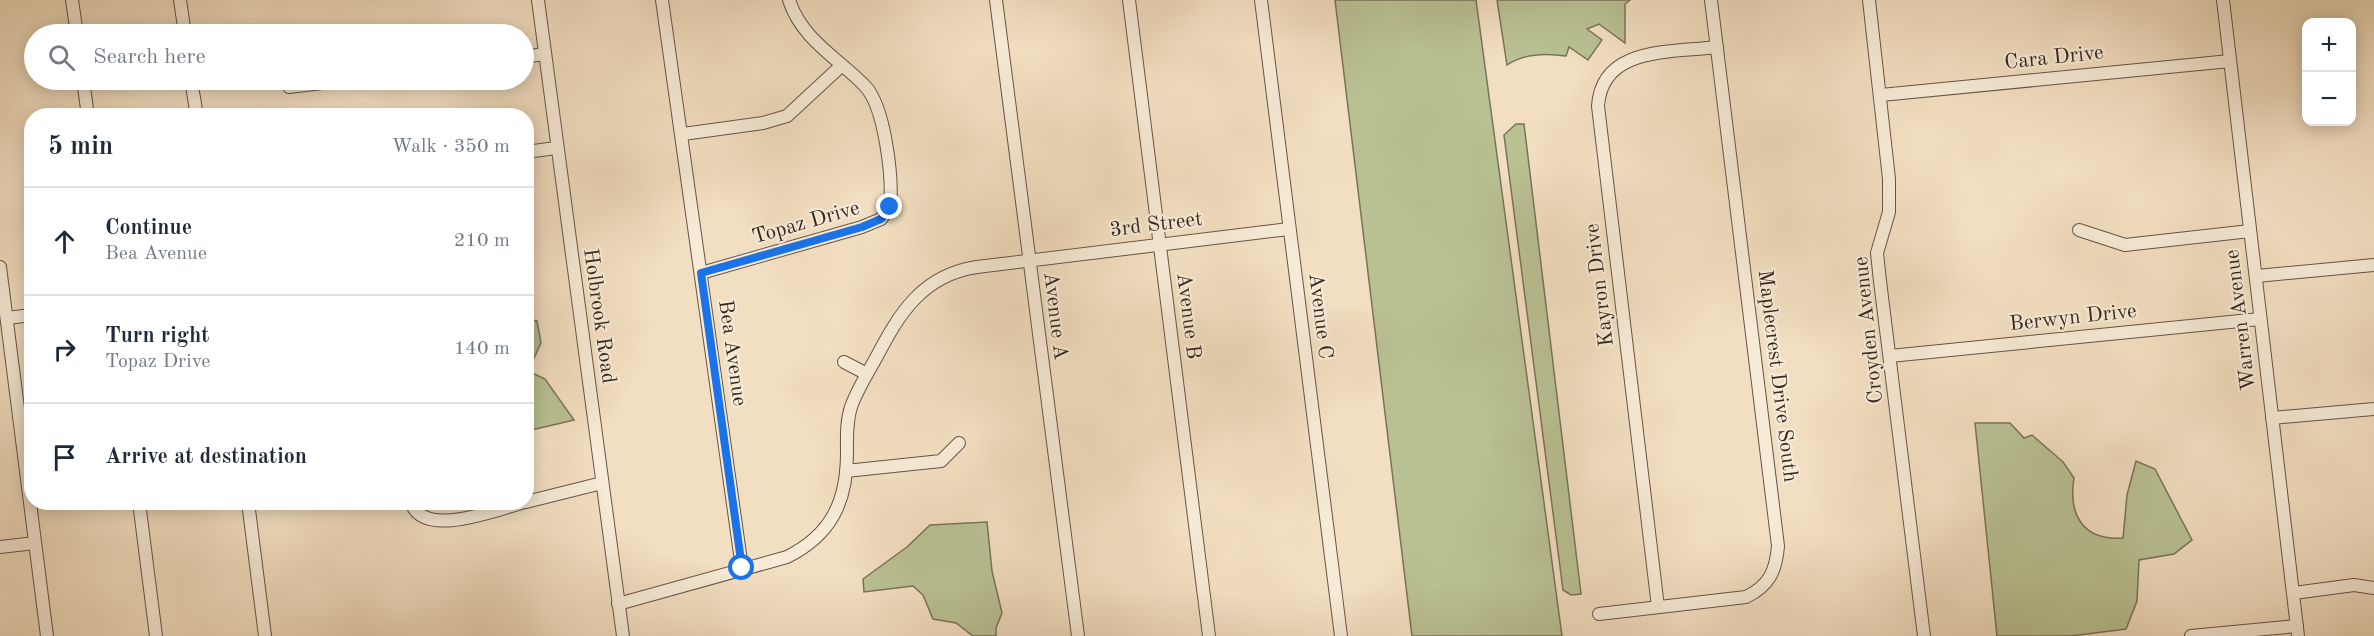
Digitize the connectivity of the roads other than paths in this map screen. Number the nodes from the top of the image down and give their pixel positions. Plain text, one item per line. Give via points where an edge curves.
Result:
1 (72, 0) edge
2 (180, 0) edge
3 (538, 0) edge
4 (662, 0) edge
5 (789, 0) edge
6 (996, 0) edge
7 (1129, 0) edge
8 (1261, 0) edge
9 (1711, 0) edge
10 (1869, 0) edge
11 (2223, 0) edge
12 (76, 24) edge
13 (184, 24) edge
14 (1717, 47) junction
15 (544, 54) junction
16 (534, 56) edge
17 (2230, 61) junction
18 (841, 66) junction
19 (84, 90) edge
20 (193, 90) edge
21 (1881, 95) junction
22 (87, 108) edge
23 (196, 108) edge
24 (683, 134) junction
25 (556, 148) junction
26 (534, 151) edge
27 (1289, 229) junction
28 (2079, 230) dead end
29 (2250, 231) junction
30 (1159, 244) junction
31 (1029, 262) junction
32 (2374, 265) edge
33 (0, 267) edge
34 (701, 273) junction
35 (2257, 276) junction
36 (24, 316) edge
37 (7, 318) junction
38 (2260, 319) junction
39 (1890, 356) junction
40 (844, 362) dead end
41 (867, 374) junction
42 (2374, 409) edge
43 (2272, 418) junction
44 (959, 443) dead end
45 (24, 455) edge
46 (846, 471) junction
47 (602, 483) junction
48 (534, 500) edge
49 (31, 510) edge
50 (140, 510) edge
51 (249, 510) edge
52 (415, 510) edge
53 (490, 510) edge
54 (35, 543) junction
55 (0, 547) edge
56 (742, 568) junction
57 (2374, 588) edge
58 (2294, 593) junction
59 (618, 604) junction
60 (1658, 607) junction
61 (1599, 614) dead end
62 (2297, 631) edge
63 (47, 636) edge
64 (156, 636) edge
65 (265, 636) edge
66 (623, 636) edge
67 (1078, 636) edge
68 (1209, 636) edge
69 (1341, 636) edge
70 (1924, 636) edge
71 (2191, 636) edge

1 - 12 street
2 - 13 street
3 - 15 street, Holbrook Road
4 - 24 street, Bea Avenue
5 - 18 street, Topaz Drive via 801,25
6 - 31 street, Avenue A
7 - 30 street, Avenue B
8 - 27 street, Avenue C
9 - 14 street, Maplecrest Drive South
10 - 21 street, Croyden Avenue
11 - 17 street, Warren Avenue
14 - 60 street, Kayron Drive via 1629,59 1614,67 1599,92
14 - 60 street, Maplecrest Drive South via 1779,546 1777,565 1769,580 1746,597
15 - 16 street
15 - 25 street, Holbrook Road
17 - 21 street, Cara Drive
17 - 29 street, Warren Avenue
18 - 24 street via 787,116
18 - 34 street, Topaz Drive via 877,104 891,198 886,214 862,227
19 - 22 street
20 - 23 street
21 - 39 street, Croyden Avenue via 1889,212 1878,253
24 - 34 street, Bea Avenue
25 - 26 street
25 - 47 street, Holbrook Road
27 - 30 street, 3rd Street
27 - 69 street, Avenue C
28 - 29 street via 2126,245
29 - 35 street, Warren Avenue
30 - 31 street, 3rd Street
30 - 68 street, Avenue B
31 - 41 street, 3rd Street via 964,269 923,290 897,318
31 - 67 street, Avenue A
32 - 35 street
33 - 37 street
34 - 56 street, Bea Avenue
35 - 38 street, Warren Avenue
36 - 37 street
37 - 45 street
38 - 39 street, Berwyn Drive
38 - 43 street, Warren Avenue
39 - 70 street, Croyden Avenue
40 - 41 street
41 - 46 street, 3rd Street via 851,408
42 - 43 street
43 - 58 street, Warren Avenue
44 - 46 street via 941,462
46 - 56 street, 3rd Street via 837,508 815,541 787,557
47 - 48 street
47 - 59 street, Holbrook Road
49 - 54 street
50 - 64 street
51 - 65 street
52 - 53 street via 436,522
54 - 55 street
54 - 63 street
56 - 59 street, 3rd Street
57 - 58 street via 2354,585
58 - 62 street, Warren Avenue
59 - 66 street, Holbrook Road
60 - 61 street, Maplecrest Drive South
62 - 71 street

